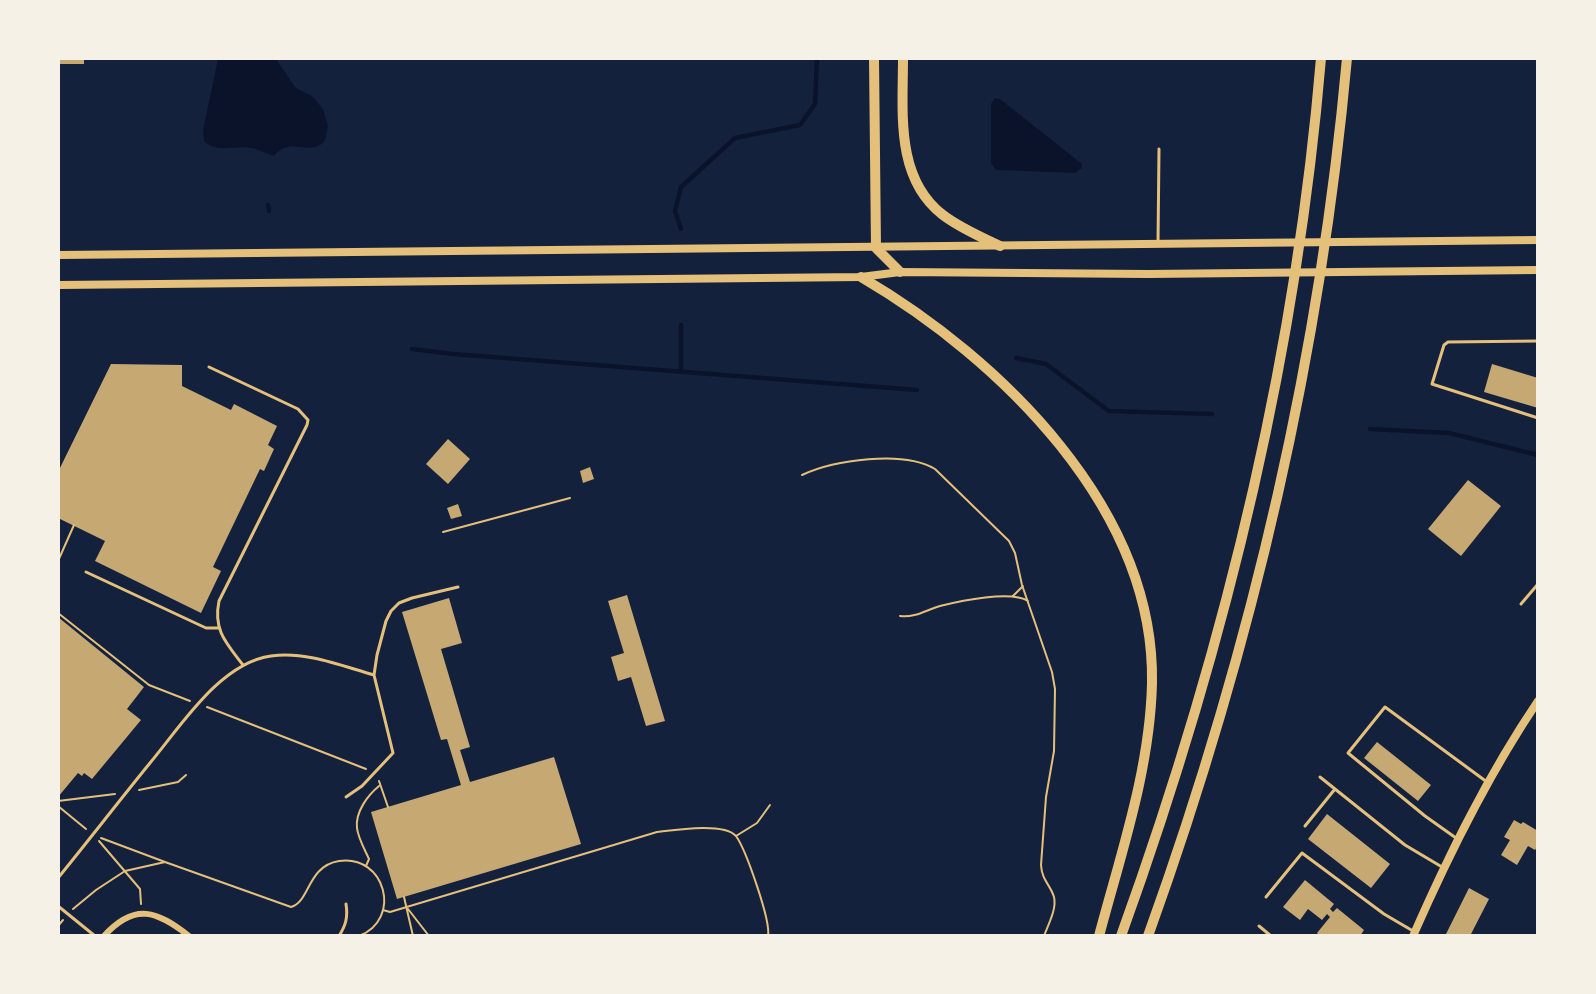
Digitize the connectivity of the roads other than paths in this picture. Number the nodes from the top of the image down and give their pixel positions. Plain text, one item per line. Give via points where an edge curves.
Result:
1 (874, 58) edge
2 (903, 58) edge
3 (1347, 59) edge
4 (1320, 61) edge
5 (1159, 149) dead end
6 (1538, 240) edge
7 (1158, 244) junction
8 (1000, 246) junction
9 (876, 248) junction
10 (58, 255) edge
11 (1538, 270) edge
12 (900, 272) junction
13 (861, 277) junction
14 (58, 285) edge
15 (1538, 341) edge
16 (209, 367) dead end
17 (1538, 418) edge
18 (86, 572) dead end
19 (1538, 584) edge
20 (458, 587) dead end
21 (1521, 604) dead end
22 (218, 628) junction
23 (243, 665) junction
24 (374, 675) junction
25 (1538, 701) edge
26 (1320, 777) dead end
27 (1487, 782) junction
28 (1335, 789) junction
29 (346, 797) dead end
30 (1305, 826) dead end
31 (1458, 839) junction
32 (1443, 868) junction
33 (58, 878) edge
34 (1266, 897) dead end
35 (346, 904) dead end
36 (58, 906) edge
37 (1259, 926) dead end
38 (1414, 934) edge
39 (95, 936) edge
40 (104, 936) edge
41 (189, 936) edge
42 (339, 936) edge
43 (1099, 936) edge
44 (1121, 936) edge
45 (1148, 936) edge
46 (1271, 936) edge

1 - 9 highway
2 - 8 highway via 905,146 918,187 943,215
3 - 45 highway via 1330,207 1286,458 1240,648 1197,795
4 - 44 highway via 1304,207 1259,460 1216,638 1172,786
5 - 7 lane
6 - 7 main road
7 - 8 main road
8 - 9 main road
9 - 10 main road
9 - 12 highway
11 - 12 main road
12 - 13 main road
13 - 14 main road
13 - 43 highway via 950,338 1033,416 1095,493 1118,532 1130,563 1149,639 1150,718 1134,805
15 - 17 lane via 1448,342 1432,384
16 - 22 lane via 298,409 309,420 219,601
18 - 22 lane via 206,628
19 - 21 lane
20 - 24 lane via 412,598 391,611
22 - 23 lane
23 - 24 lane via 292,654
23 - 33 lane via 198,704
24 - 29 lane via 393,753 357,791
25 - 27 street
26 - 28 lane
27 - 31 street
27 - 31 lane via 1385,706 1348,753
28 - 30 lane
28 - 32 lane via 1406,845
31 - 32 street
32 - 38 street
34 - 38 lane via 1302,853
35 - 42 lane via 348,915
36 - 39 lane
37 - 46 lane
40 - 41 street via 120,920 141,914 164,917

